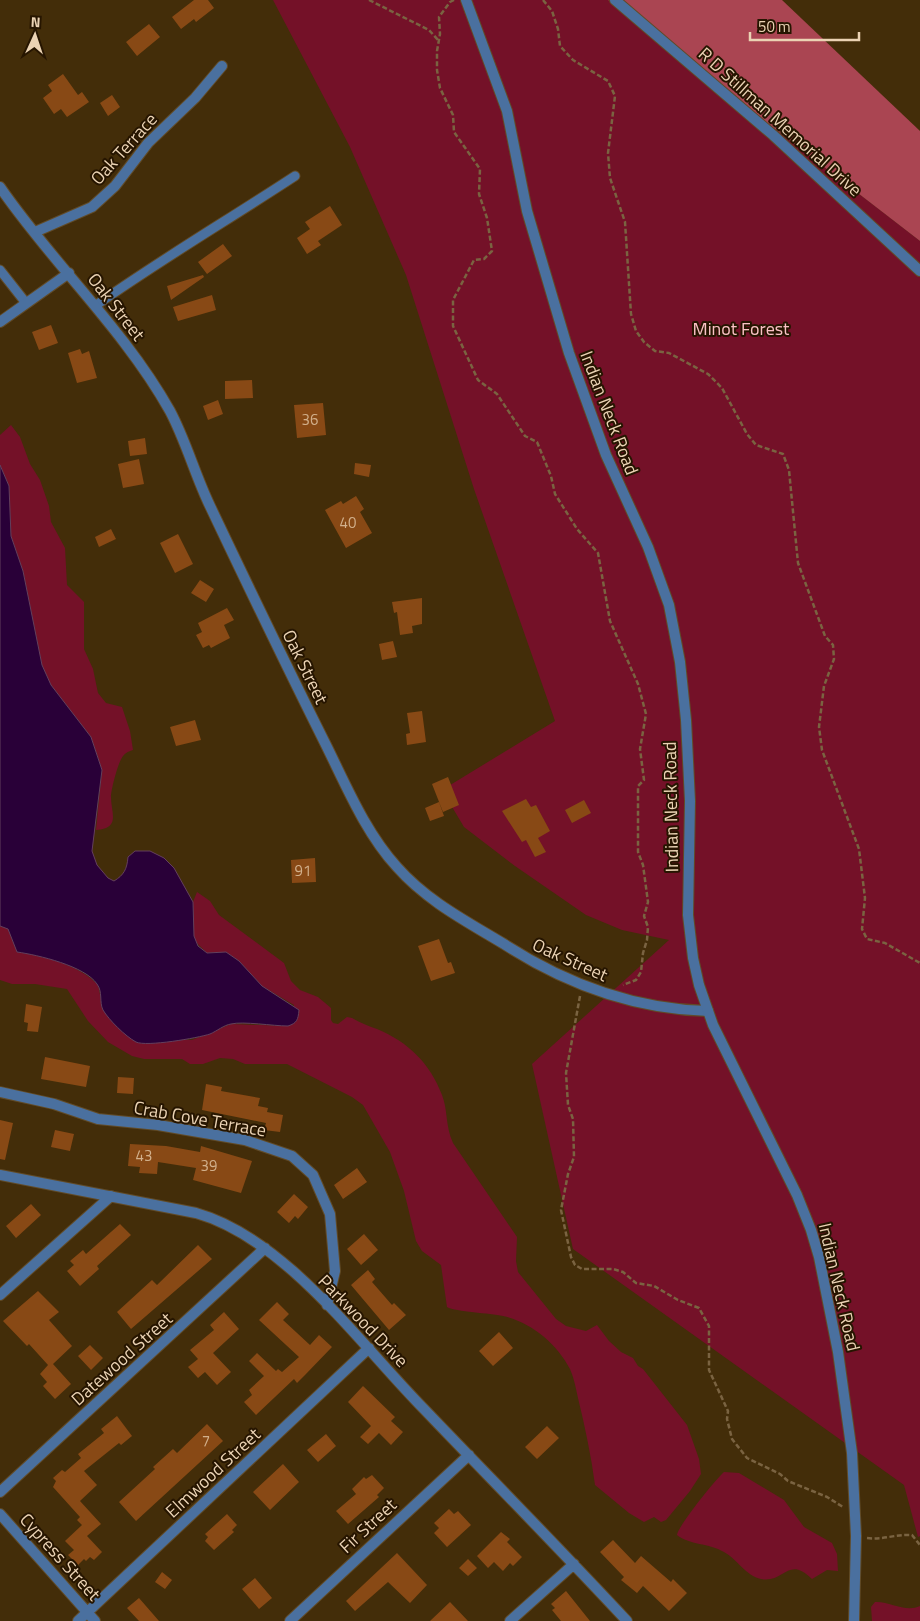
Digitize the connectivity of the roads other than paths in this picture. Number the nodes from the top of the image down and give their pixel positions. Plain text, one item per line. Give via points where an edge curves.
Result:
1 (466, 0) edge
2 (615, 0) edge
3 (222, 66) dead end
4 (294, 176) dead end
5 (0, 187) edge
6 (35, 232) junction
7 (0, 270) edge
8 (920, 271) edge
9 (69, 273) junction
10 (26, 303) junction
11 (95, 306) junction
12 (0, 322) edge
13 (708, 1011) junction
14 (0, 1092) edge
15 (0, 1175) edge
16 (110, 1196) junction
17 (265, 1248) junction
18 (0, 1295) edge
19 (327, 1305) junction
20 (369, 1348) junction
21 (469, 1455) junction
22 (0, 1492) edge
23 (0, 1514) edge
24 (574, 1564) junction
25 (88, 1612) junction
26 (78, 1621) edge
27 (95, 1621) edge
28 (290, 1621) edge
29 (510, 1621) edge
30 (627, 1621) edge
31 (854, 1621) edge

1 - 13 street, Indian Neck Road via 507,111 528,211 566,345 606,455 656,567 674,624 683,681 689,774 689,930 696,972
2 - 8 street, R D Stillman Memorial Drive via 773,135
3 - 6 street, Oak Terrace via 195,98 148,143 115,186 98,202 79,214
4 - 11 lane
5 - 6 street, Oak Street
6 - 9 street, Oak Street
7 - 10 lane
9 - 10 street
9 - 11 street, Oak Street
10 - 12 street
11 - 13 street, Oak Street via 170,411 208,502 289,672 354,800 389,858 414,884 455,915 534,964 585,987 650,1006
13 - 31 street, Indian Neck Road via 811,1230 828,1298 852,1453 856,1512
14 - 19 street, Crab Cove Terrace via 54,1104 98,1119 245,1140 277,1149 298,1160 313,1175 330,1214 335,1271
15 - 16 street, Parkwood Drive
16 - 17 street, Parkwood Drive via 211,1218 240,1231
16 - 18 street
17 - 19 street, Parkwood Drive
17 - 22 street, Datewood Street
19 - 20 street, Parkwood Drive
20 - 21 street, Parkwood Drive
20 - 25 street, Elmwood Street
21 - 24 street, Parkwood Drive
21 - 28 street, Fir Street
23 - 25 street, Cypress Street
24 - 29 street
24 - 30 street, Parkwood Drive
25 - 26 street, Elmwood Street
25 - 27 street, Cypress Street

